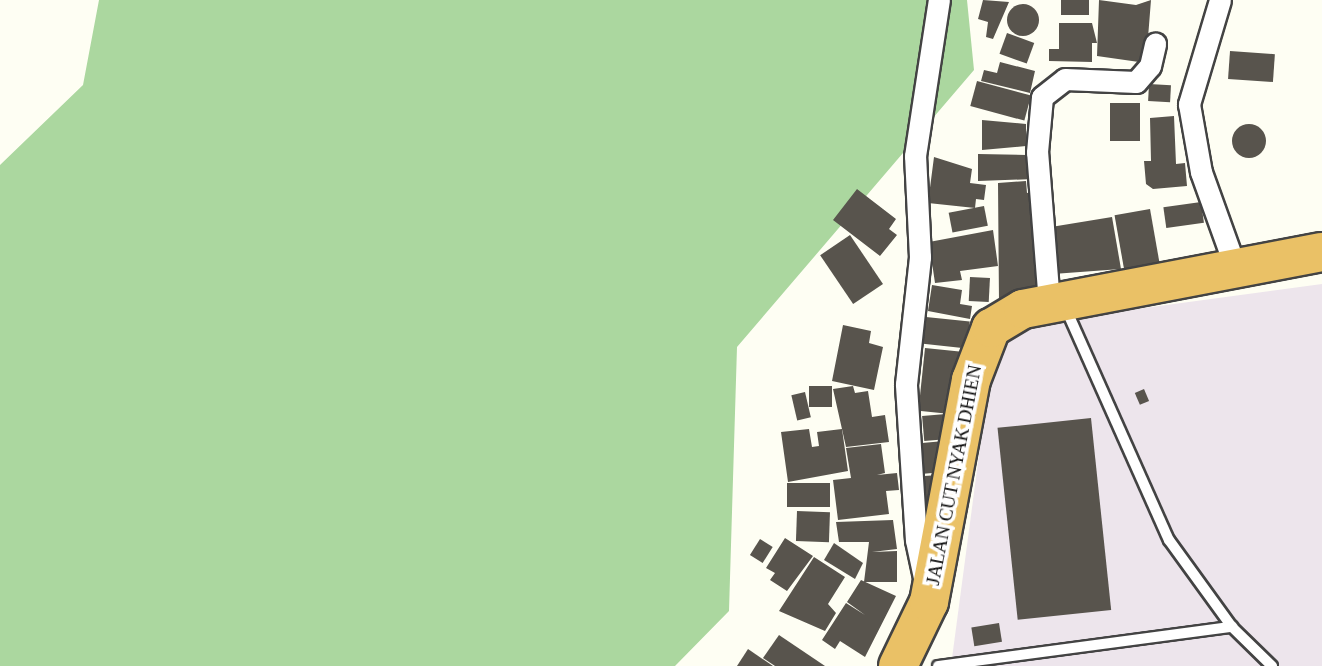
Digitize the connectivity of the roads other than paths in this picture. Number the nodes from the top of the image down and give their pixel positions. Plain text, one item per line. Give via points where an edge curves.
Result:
1 (939, 0) edge
2 (1220, 0) edge
3 (1155, 44) dead end
4 (1322, 252) edge
5 (1237, 272) junction
6 (1056, 302) junction
7 (929, 602) junction
8 (1232, 627) junction
9 (898, 666) edge
10 (938, 666) edge
11 (1272, 666) edge

1 - 7 street via 915,156 920,257 906,384 916,540
2 - 5 street via 1189,104 1201,172
3 - 6 street via 1150,66 1136,82 1065,79 1042,97 1037,152
4 - 5 highway, JALAN CUT NYAK DHIEN
5 - 6 highway, JALAN CUT NYAK DHIEN
6 - 7 highway, JALAN CUT NYAK DHIEN via 1005,317 979,349
6 - 8 lane via 1145,495 1183,561
7 - 9 highway, JALAN CUT NYAK DHIEN
8 - 10 lane
8 - 11 lane

